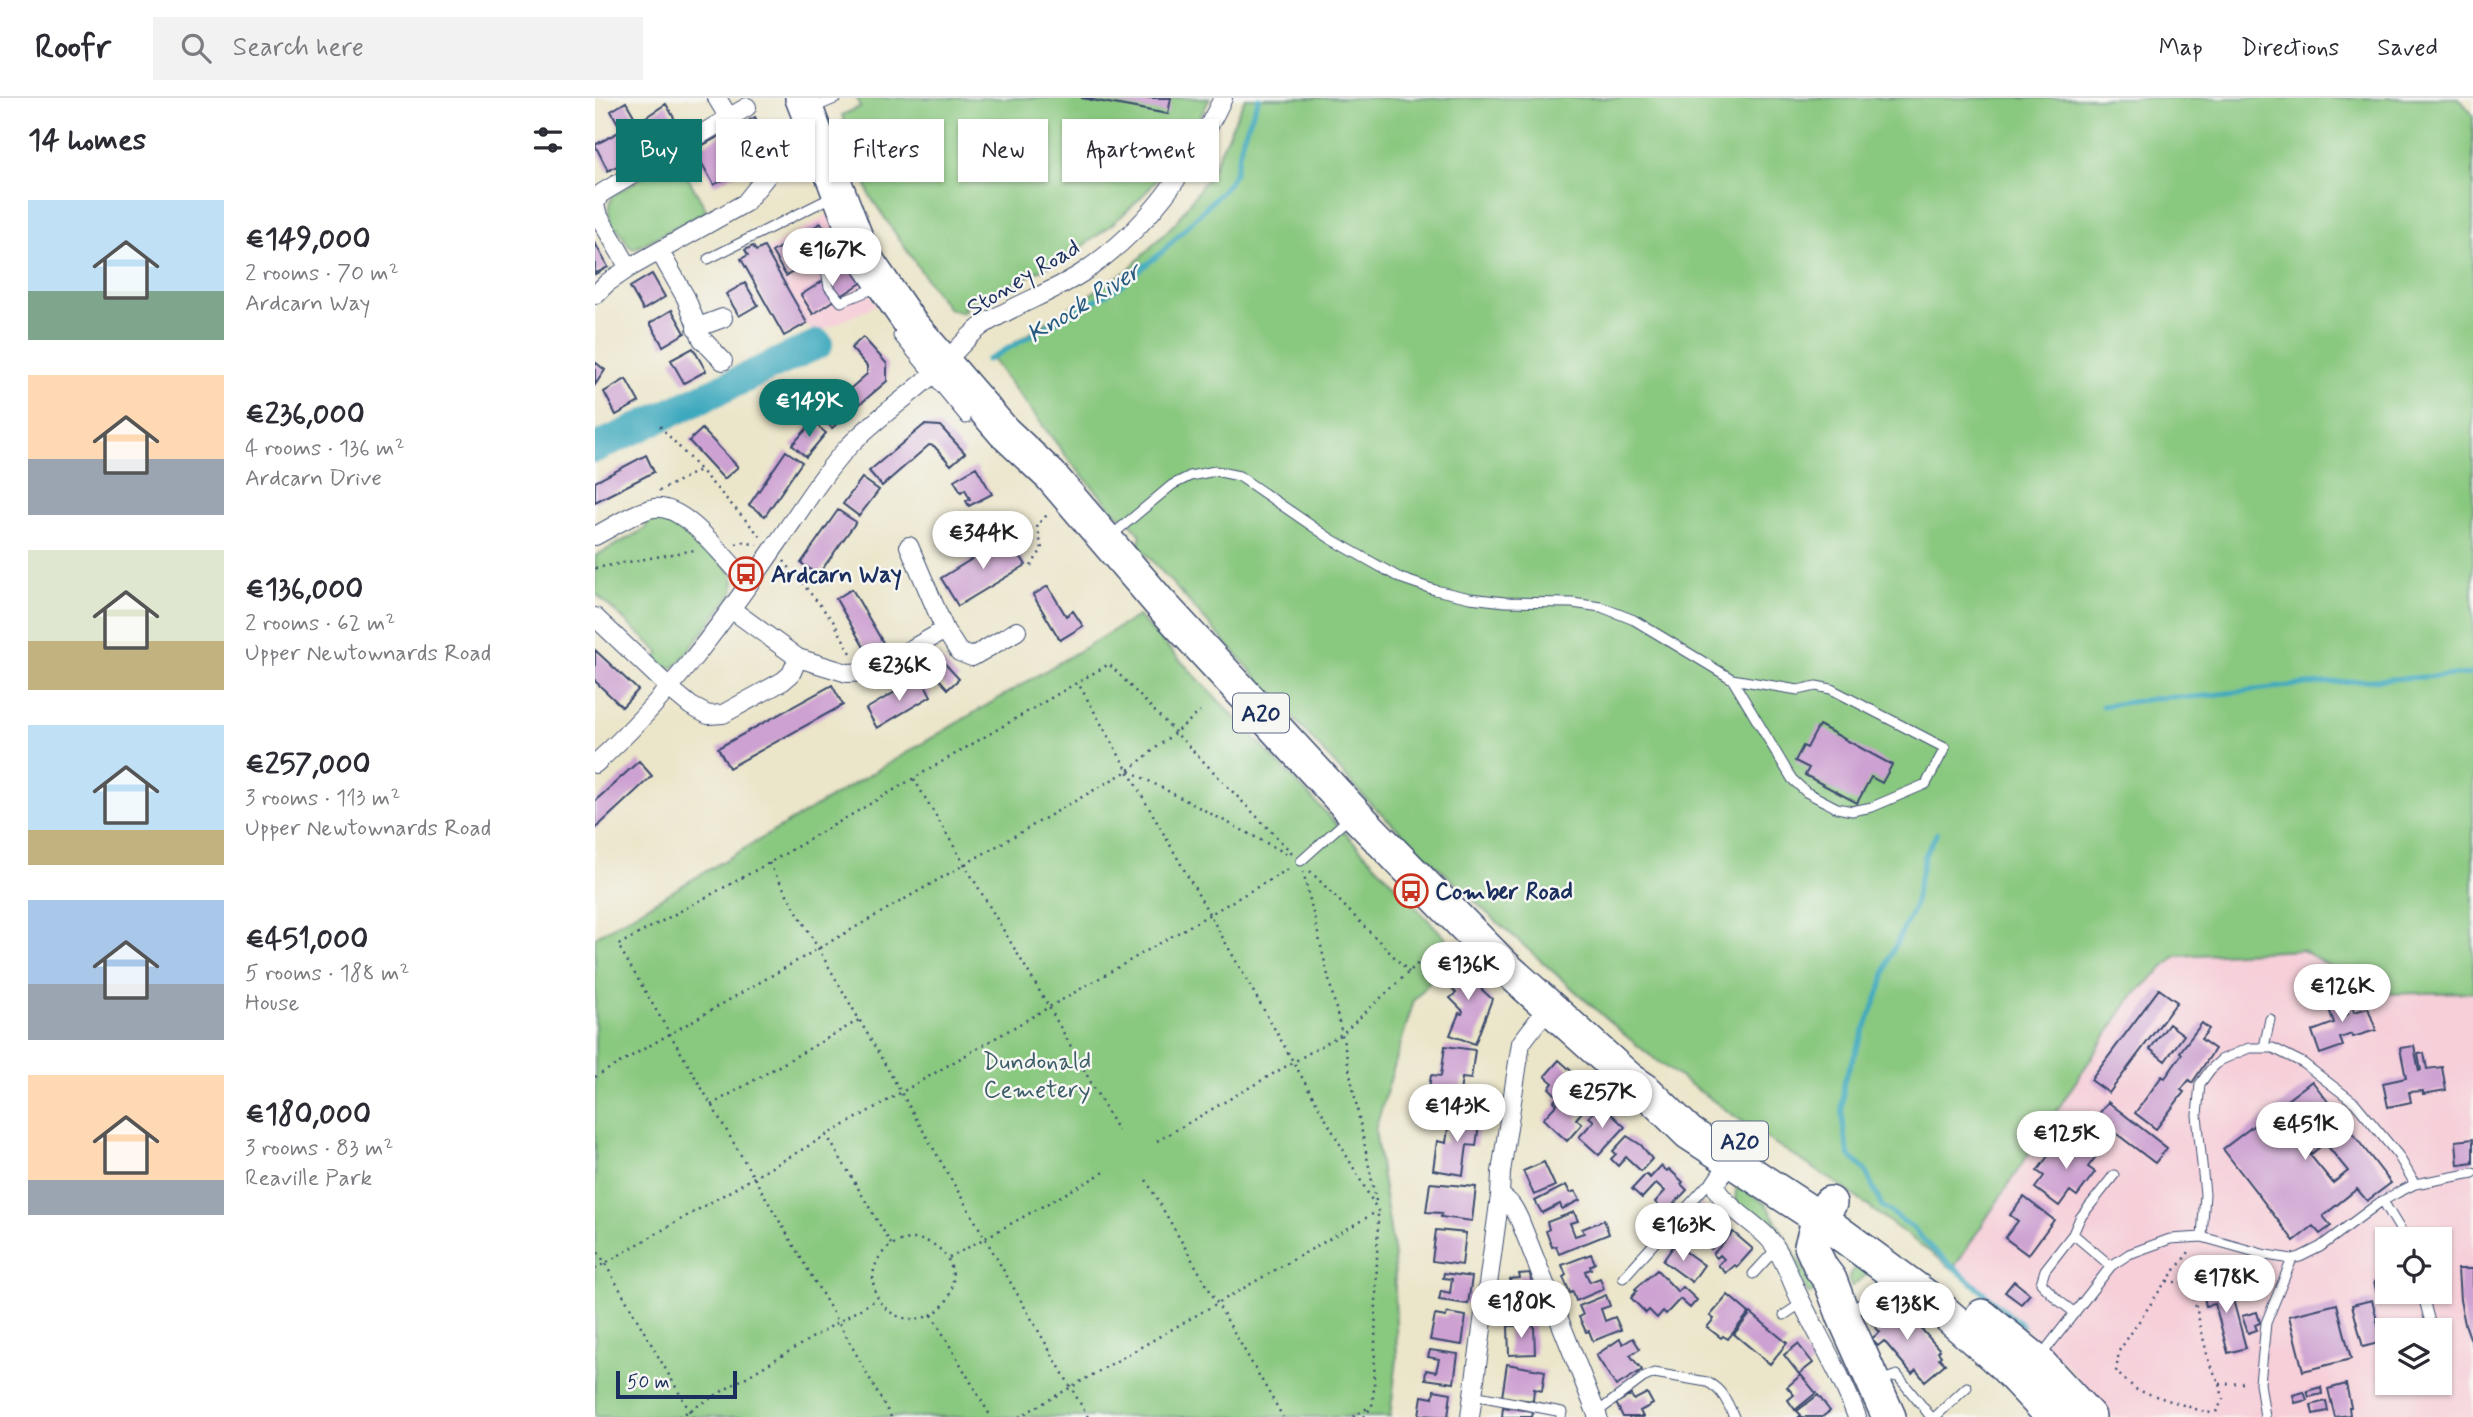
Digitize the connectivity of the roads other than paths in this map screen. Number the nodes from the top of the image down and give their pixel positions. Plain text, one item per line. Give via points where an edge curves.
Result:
1 (717, 98) edge
2 (837, 98) edge
3 (1223, 98) edge
4 (804, 104) edge
5 (747, 107) dead end
6 (729, 118) junction
7 (821, 145) junction
8 (837, 187) junction
9 (595, 205) edge
10 (857, 240) junction
11 (660, 252) junction
12 (708, 259) dead end
13 (629, 268) junction
14 (883, 285) junction
15 (595, 295) edge
16 (723, 318) dead end
17 (696, 328) junction
18 (898, 336) dead end
19 (723, 362) dead end
20 (946, 362) junction
21 (967, 419) dead end
22 (595, 536) edge
23 (1106, 541) junction
24 (909, 545) dead end
25 (749, 583) junction
26 (731, 609) junction
27 (595, 617) edge
28 (945, 630) junction
29 (1017, 631) dead end
30 (798, 658) junction
31 (1732, 679) junction
32 (669, 687) junction
33 (595, 764) edge
34 (1354, 813) junction
35 (1301, 861) road end
36 (1549, 1006) junction
37 (2270, 1019) dead end
38 (2264, 1047) junction
39 (1645, 1090) junction
40 (1723, 1173) junction
41 (2473, 1173) edge
42 (2114, 1175) dead end
43 (2414, 1184) junction
44 (1780, 1194) junction
45 (1500, 1196) junction
46 (2382, 1201) junction
47 (1825, 1210) junction
48 (2398, 1227) edge
49 (2073, 1234) junction
50 (2202, 1237) junction
51 (1776, 1249) junction
52 (1870, 1255) junction
53 (2292, 1259) junction
54 (2111, 1266) junction
55 (1753, 1274) dead end
56 (1623, 1278) dead end
57 (1905, 1281) junction
58 (1831, 1283) junction
59 (1802, 1303) junction
60 (2075, 1313) junction
61 (1784, 1315) dead end
62 (1844, 1317) junction
63 (2028, 1371) junction
64 (1875, 1383) junction
65 (1967, 1387) dead end
66 (1473, 1395) junction
67 (1597, 1415) edge
68 (1470, 1417) edge
69 (1561, 1417) edge
70 (1734, 1417) edge
71 (1857, 1417) edge
72 (1889, 1417) edge
73 (1933, 1417) edge
74 (2053, 1417) edge
75 (2089, 1417) edge
76 (2265, 1417) edge

1 - 6 street
2 - 4 lane
3 - 20 street, Stoney Road via 1187,168 1127,237 1081,273 984,325
4 - 7 highway, A20
5 - 6 street
6 - 9 street via 605,191
7 - 8 highway, A20
7 - 11 street via 787,159 745,202
8 - 10 highway, A20
8 - 12 lane
8 - 20 highway, A20 via 849,190 916,293
9 - 13 street
10 - 14 highway, A20
10 - 14 lane via 826,270 829,287 841,302
11 - 13 street
11 - 17 street via 686,298
13 - 15 street
14 - 20 highway, A20
16 - 17 street
17 - 19 street
18 - 20 lane
20 - 21 lane
20 - 23 highway, A20
20 - 25 street via 851,445 812,490
22 - 25 street via 643,512 662,508 696,528
23 - 31 lane via 1172,485 1190,476 1215,471 1239,476 1400,579 1470,598 1601,607 1634,620
23 - 34 highway, A20
24 - 28 street
25 - 26 street
26 - 30 street
26 - 32 street
27 - 32 street
28 - 29 street via 959,652 972,657
28 - 30 street via 871,672 846,673
30 - 32 street via 783,681 723,714 708,715
31 - 31 lane via 1798,690 1831,689 1945,748 1926,784 1872,807 1837,808 1792,779
32 - 33 street
34 - 35 lane
34 - 36 highway, A20
36 - 39 highway, A20
36 - 45 street via 1521,1043
37 - 38 lane
38 - 43 lane via 2303,1063 2355,1103 2398,1155
38 - 50 lane via 2237,1051 2221,1060 2200,1084 2197,1115 2205,1185
39 - 40 highway, A20
39 - 47 highway, A20 via 1673,1097
40 - 44 highway, A20
40 - 51 street via 1720,1196 1750,1219
40 - 56 lane
41 - 43 lane
42 - 49 lane
43 - 46 lane
44 - 47 highway, A20
44 - 58 highway via 1818,1276
45 - 66 street
45 - 67 street via 1507,1199 1520,1221
46 - 48 lane
46 - 53 lane via 2321,1247
47 - 52 highway, A20
47 - 58 highway via 1811,1246
47 - 63 highway, A20 via 1888,1240
49 - 54 lane
49 - 60 lane via 2045,1270 2042,1283
50 - 53 lane
50 - 54 lane via 2151,1245
51 - 55 lane
51 - 59 street
52 - 57 highway, A20
52 - 58 highway via 1844,1258
53 - 76 lane via 2266,1323 2260,1383
54 - 60 lane
57 - 62 lane via 1881,1288
57 - 63 highway, A20
58 - 62 highway
59 - 61 lane
59 - 71 street via 1845,1383
60 - 63 lane
62 - 64 highway
63 - 74 highway, A20
63 - 75 highway, A20
64 - 72 highway
64 - 73 lane via 1898,1375
65 - 73 lane
66 - 68 street
66 - 69 lane via 1562,1412
67 - 70 lane via 1654,1373 1715,1386

